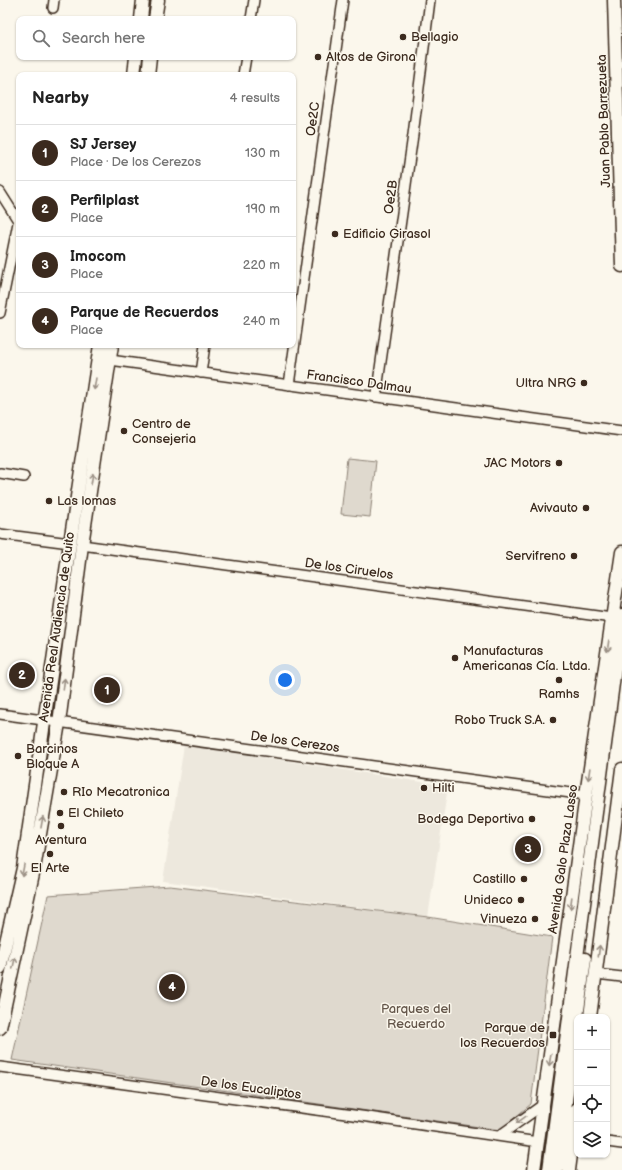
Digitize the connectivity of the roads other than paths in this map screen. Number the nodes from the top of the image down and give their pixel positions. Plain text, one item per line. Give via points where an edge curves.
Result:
1 (143, 0) edge
2 (158, 0) edge
3 (254, 0) edge
4 (343, 0) edge
5 (430, 0) edge
6 (614, 0) edge
7 (141, 16) edge
8 (155, 16) edge
9 (251, 16) edge
10 (136, 60) edge
11 (150, 60) edge
12 (246, 60) edge
13 (134, 72) edge
14 (148, 72) edge
15 (244, 72) edge
16 (0, 192) edge
17 (16, 217) edge
18 (16, 236) edge
19 (622, 266) edge
20 (0, 313) edge
21 (296, 335) edge
22 (100, 348) edge
23 (102, 348) edge
24 (112, 348) edge
25 (205, 348) edge
26 (294, 348) edge
27 (110, 360) junction
28 (201, 373) junction
29 (289, 385) junction
30 (376, 398) junction
31 (622, 431) edge
32 (0, 474) edge
33 (24, 477) dead end
34 (0, 534) edge
35 (76, 544) junction
36 (622, 552) edge
37 (617, 617) edge
38 (622, 665) edge
39 (0, 717) edge
40 (45, 720) junction
41 (59, 723) junction
42 (622, 769) edge
43 (586, 795) junction
44 (0, 968) edge
45 (596, 974) junction
46 (622, 977) edge
47 (578, 1014) edge
48 (590, 1014) edge
49 (0, 1028) edge
50 (574, 1050) edge
51 (0, 1067) edge
52 (544, 1104) junction
53 (574, 1117) edge
54 (499, 1136) junction
55 (566, 1138) edge
56 (538, 1142) junction
57 (610, 1142) edge
58 (622, 1144) edge
59 (534, 1170) edge
60 (549, 1170) edge
61 (558, 1170) edge
62 (569, 1170) edge

1 - 7 main road
2 - 8 main road
3 - 9 street
4 - 21 street, Oe2C
5 - 30 street, Oe2B
6 - 19 main road, Juan Pablo Barrezueta
10 - 13 main road
11 - 14 main road
12 - 15 street
16 - 17 street
18 - 20 street
22 -> 35 main road, Avenida Real Audiencia de Quito
23 - 27 street
24 - 27 main road, Avenida Real Audiencia de Quito
25 - 28 street
26 - 29 street, Oe2C
27 - 28 street, Francisco Dalmau
35 -> 27 main road, Avenida Real Audiencia de Quito
28 - 29 street, Francisco Dalmau
29 - 30 street, Francisco Dalmau
30 - 31 street, Francisco Dalmau
32 - 33 street
34 - 35 street, De los Ciruelos
35 - 37 street, De los Ciruelos
35 - 40 main road, Avenida Real Audiencia de Quito
41 -> 35 main road, Avenida Real Audiencia de Quito
36 - 37 main road, Avenida Galo Plaza Lasso
37 -> 43 main road, Avenida Galo Plaza Lasso
37 - 55 main road, Avenida Galo Plaza Lasso
38 - 47 main road, Avenida Galo Plaza Lasso
39 - 40 street, De los Cerezos
40 - 41 street, De los Cerezos
40 -> 44 main road, Avenida Real Audiencia de Quito via 23,868
41 - 43 street, De los Cerezos
49 -> 41 main road, Avenida Real Audiencia de Quito via 34,869
45 -> 42 main road
43 -> 52 main road, Avenida Galo Plaza Lasso
45 - 46 street
45 - 48 main road
50 - 55 main road, Avenida Galo Plaza Lasso
51 - 54 street, De los Eucaliptos
52 -> 54 street
52 - 56 main road, Avenida Galo Plaza Lasso
53 - 55 main road, Avenida Galo Plaza Lasso
54 - 56 street, De los Eucaliptos
55 - 60 main road, Avenida Galo Plaza Lasso
55 - 61 main road, Avenida Galo Plaza Lasso
55 - 62 main road, Avenida Galo Plaza Lasso
56 - 59 main road, Avenida Galo Plaza Lasso
57 - 58 street

